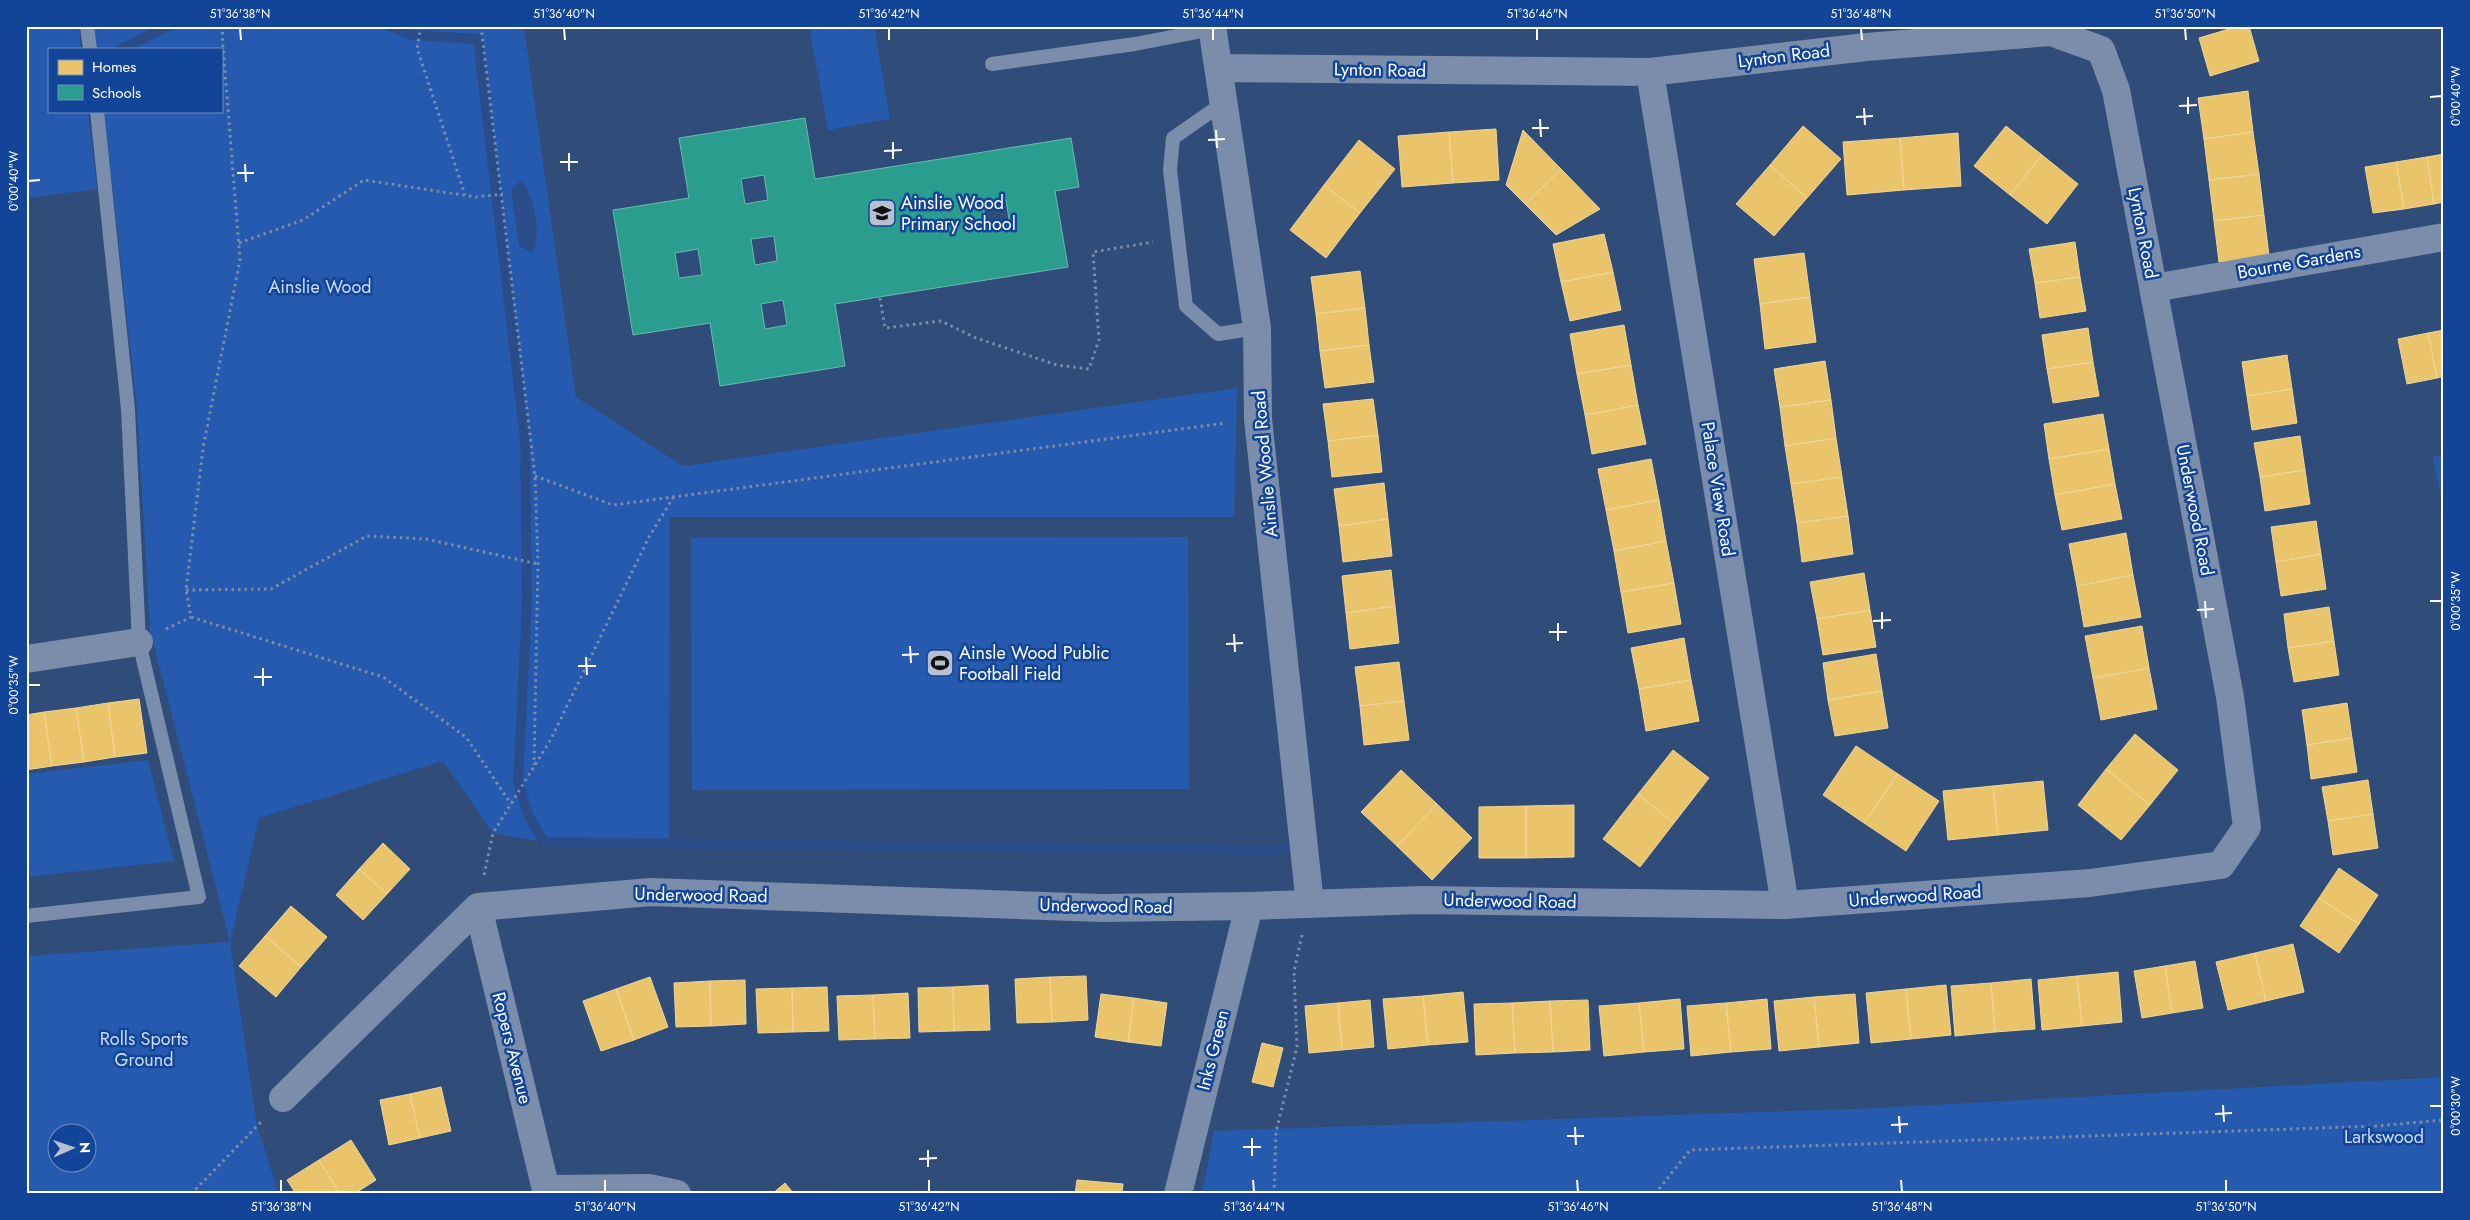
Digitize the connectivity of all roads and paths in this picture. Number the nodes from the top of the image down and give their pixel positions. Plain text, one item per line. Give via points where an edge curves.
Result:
1 (88, 26) edge
2 (226, 26) edge
3 (481, 26) edge
4 (420, 27) edge
5 (1212, 28) edge
6 (90, 48) edge
7 (992, 64) dead end
8 (1219, 68) junction
9 (1650, 72) junction
10 (1222, 104) junction
11 (96, 112) edge
12 (502, 194) junction
13 (465, 195) junction
14 (1178, 236) junction
15 (2444, 237) edge
16 (239, 243) junction
17 (2154, 288) junction
18 (880, 298) dead end
19 (1257, 328) junction
20 (1258, 419) junction
21 (535, 476) junction
22 (674, 498) junction
23 (538, 564) junction
24 (186, 590) junction
25 (139, 642) junction
26 (26, 659) edge
27 (534, 766) junction
28 (511, 804) junction
29 (1310, 904) junction
30 (1786, 905) junction
31 (1249, 906) junction
32 (478, 907) junction
33 (26, 916) edge
34 (283, 1098) dead end
35 (2444, 1120) edge
36 (257, 1126) dead end
37 (547, 1191) edge
38 (191, 1194) edge
39 (677, 1194) edge
40 (1178, 1194) edge
41 (1274, 1194) edge
42 (1655, 1194) edge

1 - 6 lane
2 - 16 path via 222,34
3 - 12 path
4 - 13 path via 417,48
5 - 7 lane via 1135,44
5 - 8 street, Ainslie Wood Road
8 - 9 street, Lynton Road
8 - 10 street, Ainslie Wood Road
9 - 17 street, Lynton Road via 1866,47 2051,32 2101,50 2116,90
9 - 30 street, Palace View Road
10 - 14 lane via 1173,138 1170,170
10 - 19 street, Ainslie Wood Road
11 - 25 lane via 128,409
12 - 13 path
12 - 21 path
13 - 16 path via 364,180 303,220
14 - 18 path via 1093,252 1099,340 1089,369 1057,365 976,338 940,321 885,328
14 - 19 lane via 1186,306 1218,334
15 - 17 street, Bourne Gardens
16 - 24 path via 240,260 203,448
17 - 30 street, Underwood Road via 2230,697 2247,827 2221,865 2090,883
19 - 20 street, Ainslie Wood Road
20 - 22 path
20 - 29 street, Ainslie Wood Road
21 - 22 path via 613,505
21 - 23 path
22 - 27 path via 649,537 551,739
23 - 24 path via 426,539 367,536 271,589
23 - 27 path
24 - 28 path via 190,617 383,677 466,737
25 - 26 street
25 - 33 lane via 198,897
27 - 28 path
28 - 32 path via 493,833
29 - 30 street, Underwood Road via 1422,900
29 - 31 street, Underwood Road
29 - 41 path via 1294,971 1297,1046 1276,1132
31 - 32 street, Underwood Road via 1102,908 651,892
31 - 40 street, Inks Green
32 - 34 street
32 - 37 street, Ropers Avenue
35 - 42 path via 2377,1126 1690,1150
36 - 38 path
37 - 39 street, Ropers Avenue via 649,1188

